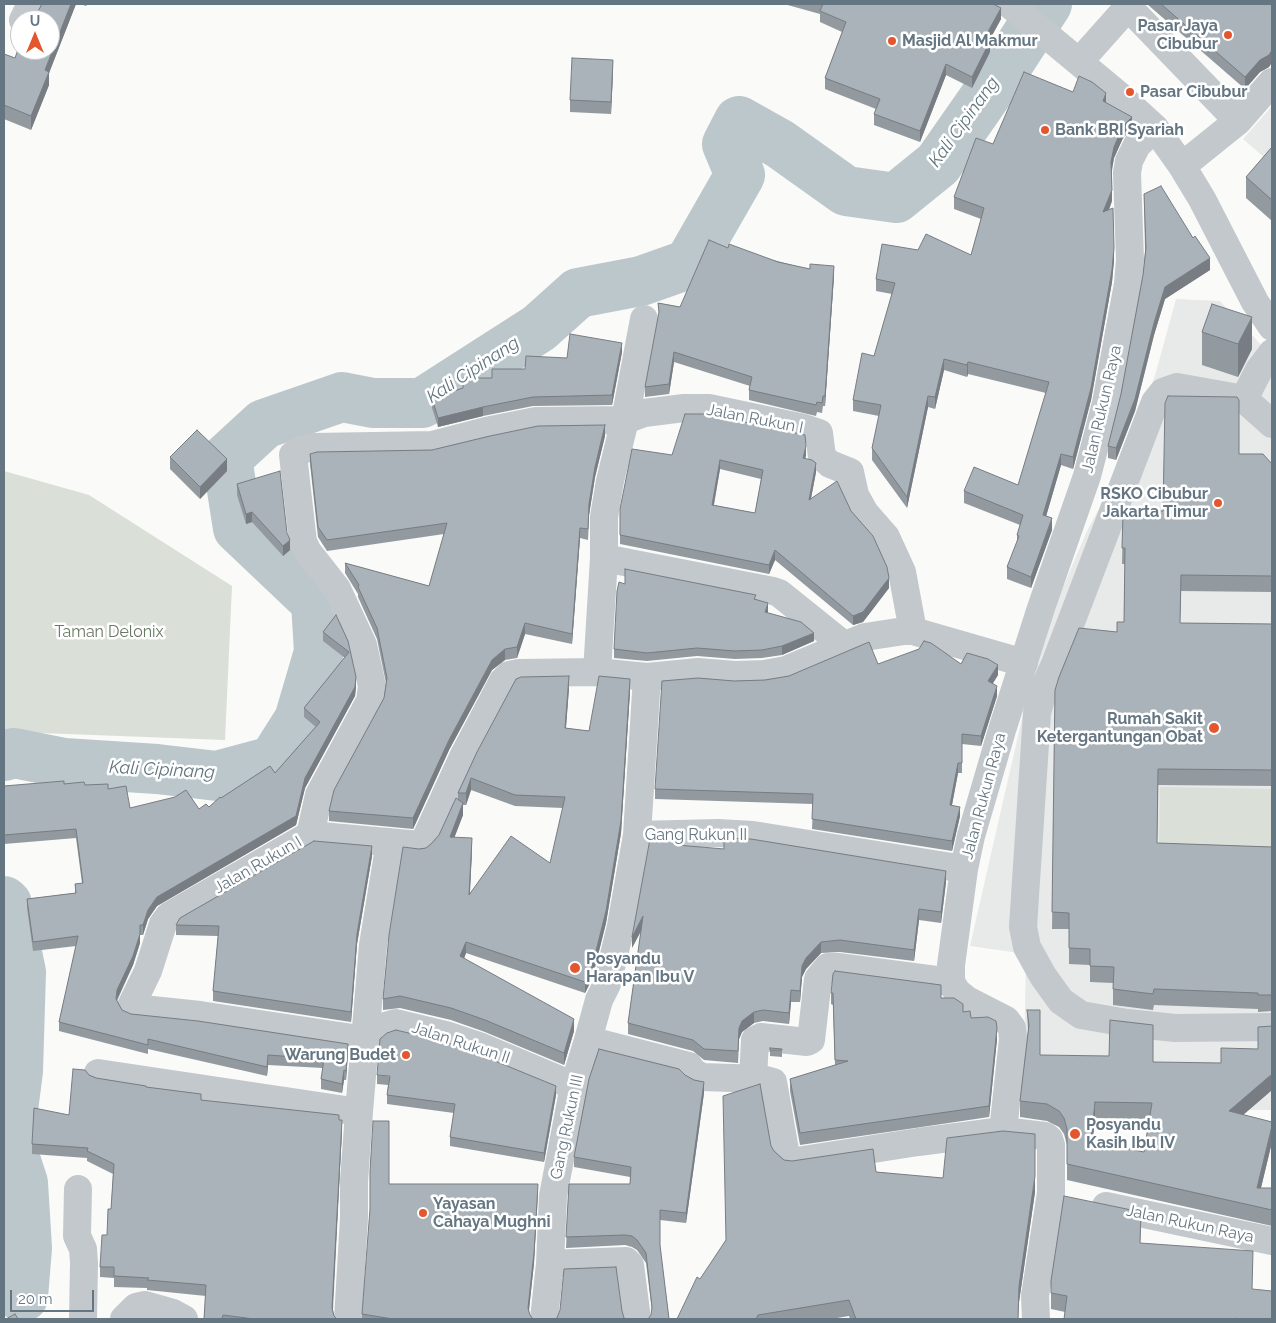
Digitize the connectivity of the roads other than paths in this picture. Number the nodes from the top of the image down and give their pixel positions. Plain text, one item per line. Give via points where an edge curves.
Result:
1 (1008, 4) edge
2 (1129, 5) edge
3 (1079, 62) junction
4 (1272, 82) edge
5 (1238, 120) junction
6 (1155, 128) junction
7 (1182, 166) junction
8 (644, 319) dead end
9 (1272, 328) edge
10 (1272, 353) edge
11 (1272, 375) edge
12 (1256, 410) edge
13 (625, 420) junction
14 (604, 558) junction
15 (913, 631) junction
16 (845, 646) junction
17 (1024, 662) junction
18 (597, 672) junction
19 (647, 677) junction
20 (310, 835) junction
21 (637, 835) junction
22 (390, 842) junction
23 (964, 869) junction
24 (951, 982) junction
25 (1272, 1027) edge
26 (366, 1040) junction
27 (588, 1040) junction
28 (98, 1073) dead end
29 (753, 1079) junction
30 (574, 1086) junction
31 (359, 1112) junction
32 (1003, 1131) junction
33 (78, 1189) dead end
34 (1051, 1193) junction
35 (1272, 1241) edge
36 (550, 1264) junction
37 (82, 1319) edge
38 (124, 1319) edge
39 (184, 1319) edge
40 (348, 1319) edge
41 (544, 1319) edge
42 (637, 1319) edge
43 (1036, 1319) edge

1 - 3 street
2 - 3 street
2 - 5 street
3 - 6 street
4 - 5 street
5 - 7 street
6 - 7 street
6 - 17 street, Jalan Rukun Raya via 1137,145 1129,161 1128,284 1106,403 1087,476
7 - 9 street
8 - 13 street
10 - 12 street via 1259,370
11 - 12 street
12 - 25 street via 1177,387 1163,392 1155,402 1044,688 1037,714 1023,927 1027,947 1043,976 1061,1001 1081,1015 1174,1028
13 - 14 street via 604,517
13 - 15 street, Jalan Rukun I via 644,413 709,408 819,433 822,457 850,472 855,495 865,513 886,537 902,572
13 - 20 street via 536,421 432,445 314,447 293,455 303,542 337,589 363,645 372,686 370,700 319,795
14 - 16 street via 779,593
14 - 18 street
15 - 16 street, Jalan Rukun I via 865,637
15 - 17 street, Jalan Rukun I
16 - 19 street, Jalan Rukun I via 786,670 764,674 698,672
17 - 23 street, Jalan Rukun Raya
18 - 19 street, Jalan Rukun I
18 - 22 street, Jalan Rukun I via 519,673 509,676 503,681 462,757 425,840 415,846
19 - 21 street
20 - 22 street, Jalan Rukun I
20 - 26 street, Jalan Rukun I via 169,916 131,1007
21 - 23 street, Gang Rukun II via 753,835
21 - 27 street, Gang Rukun II via 621,926 607,984
22 - 26 street via 373,945
23 - 24 street, Jalan Rukun Raya
24 - 29 street via 828,967 818,979 811,1040 761,1037 755,1040
24 - 32 street via 967,1000 997,1014 1012,1028
26 - 30 street, Jalan Rukun II via 380,1028 396,1023 479,1046
26 - 31 street
27 - 29 street via 689,1066 702,1077
27 - 30 street, Gang Rukun III
28 - 31 street
29 - 32 street via 773,1082 786,1156 790,1162
30 - 36 street, Gang Rukun III via 552,1196
31 - 40 street
32 - 34 street via 1049,1139
33 - 37 street via 77,1236 83,1248 84,1263
34 - 35 street, Jalan Rukun Raya
34 - 43 street via 1035,1296
36 - 41 street, Gang Rukun III
36 - 42 street via 626,1262 630,1265
38 - 39 street via 136,1307 145,1305

